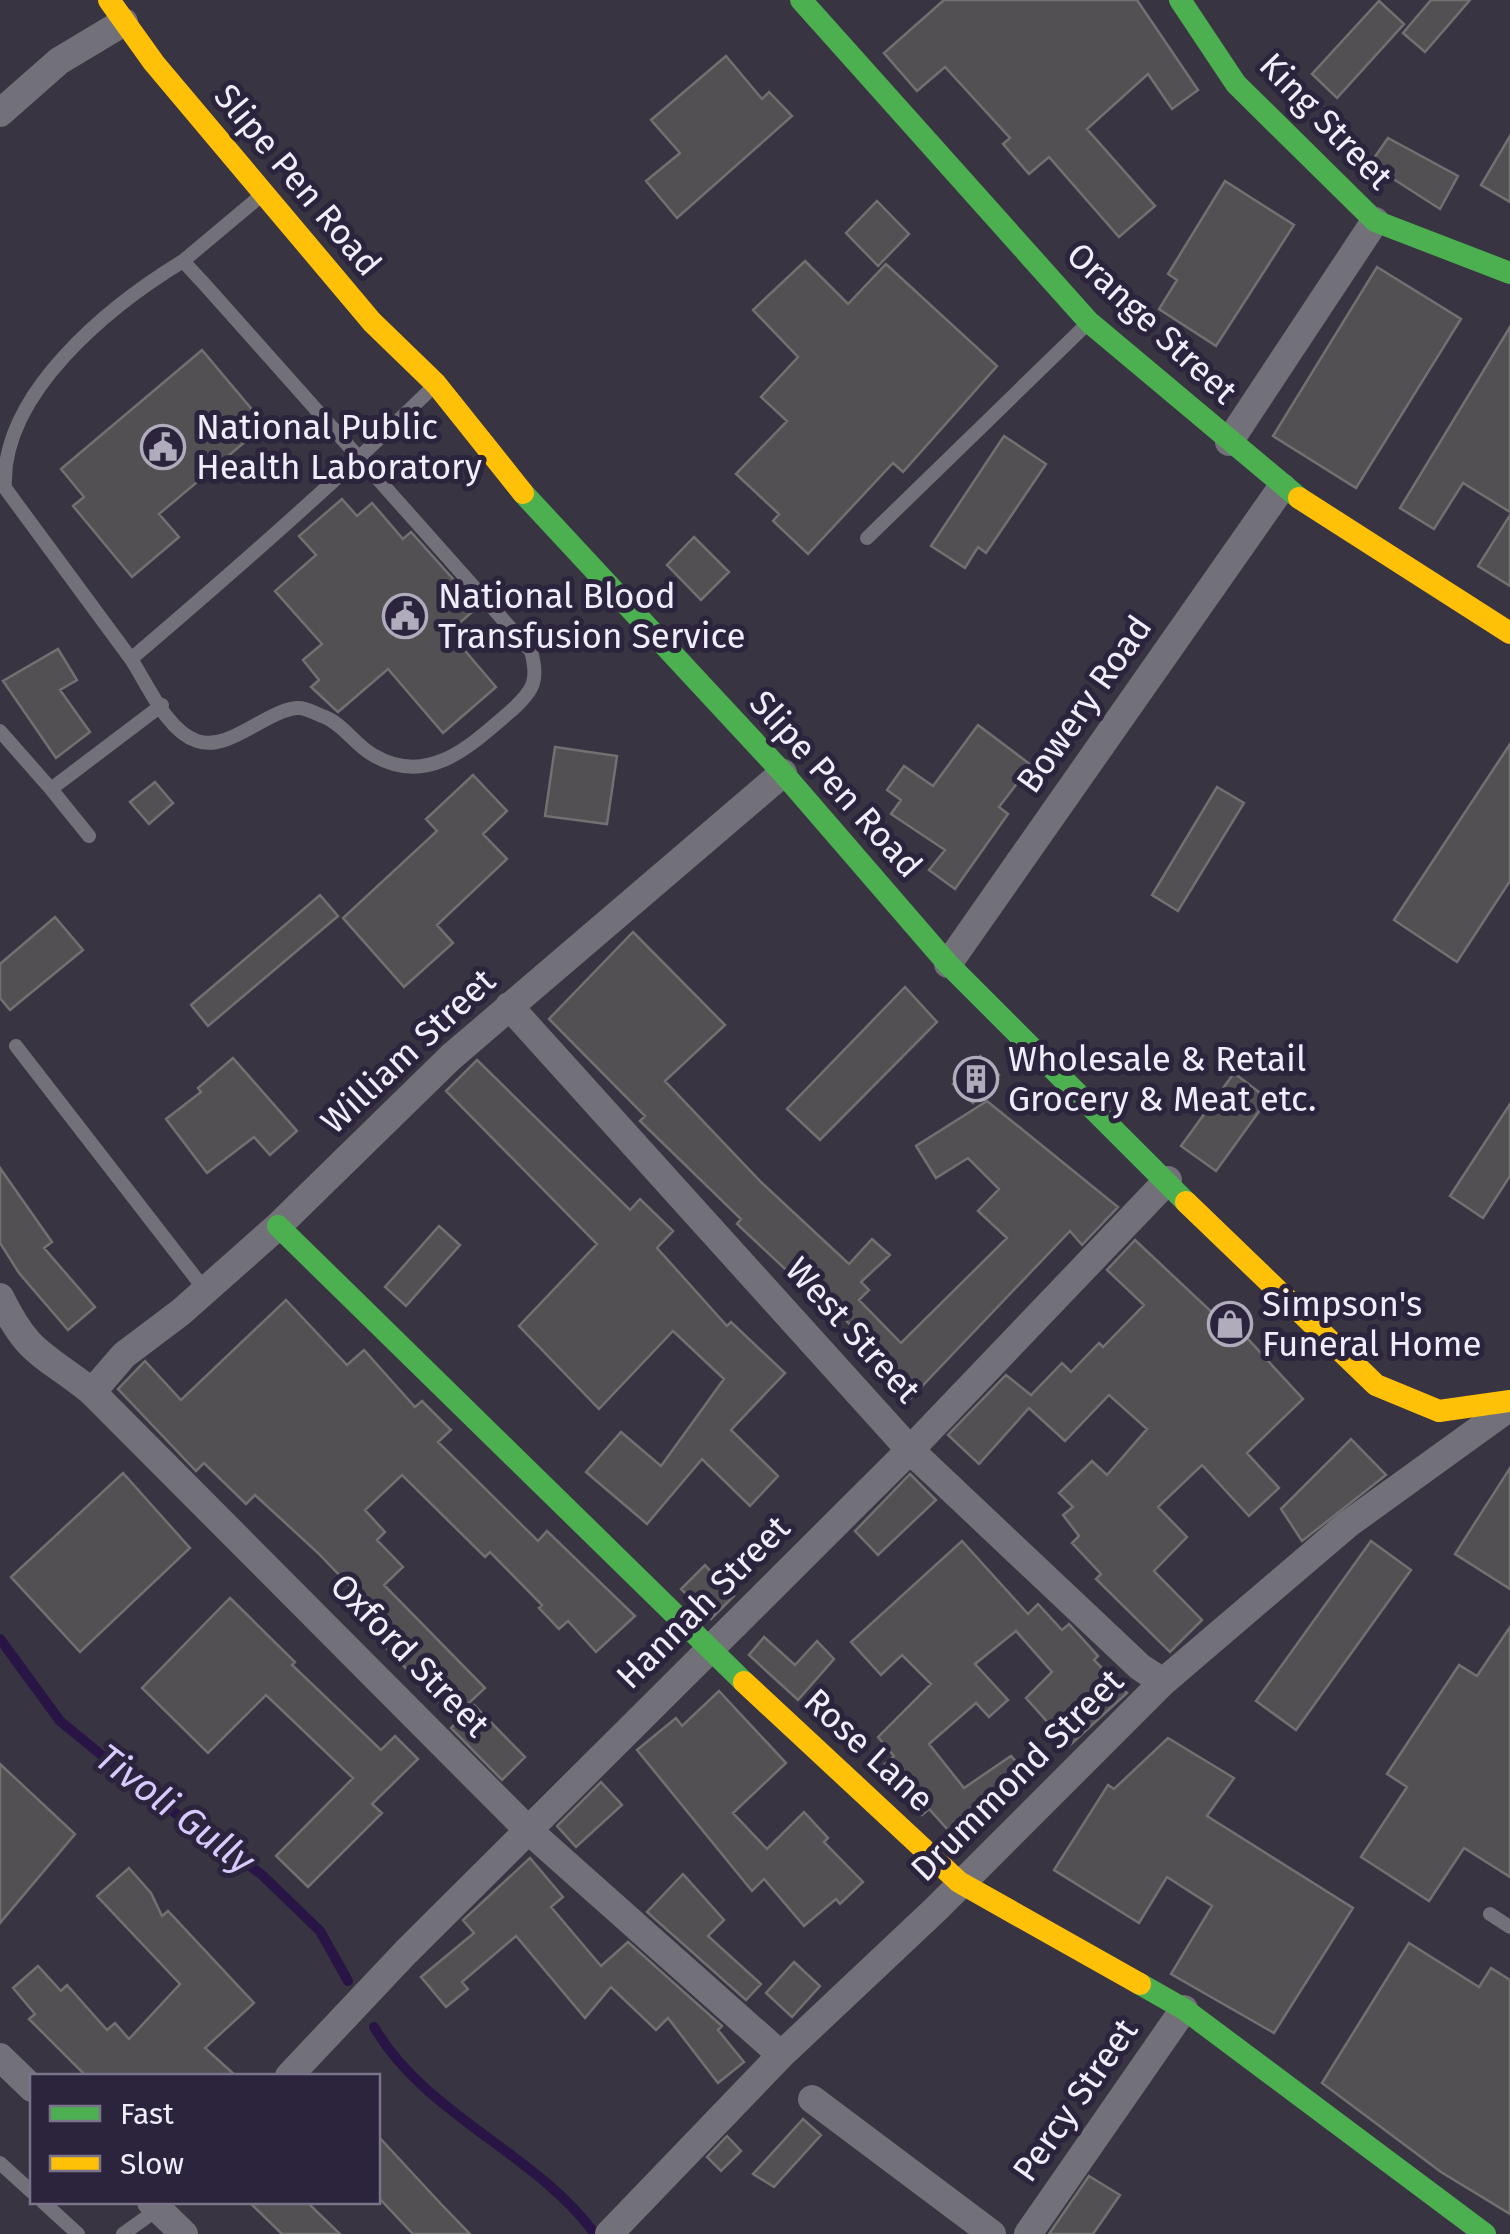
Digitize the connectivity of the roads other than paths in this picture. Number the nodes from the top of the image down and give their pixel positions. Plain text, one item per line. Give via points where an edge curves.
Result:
1 (801, 0) edge
2 (1180, 0) edge
3 (117, 11) edge
4 (0, 113) edge
5 (264, 193) junction
6 (1374, 221) junction
7 (183, 261) junction
8 (1510, 274) edge
9 (1089, 322) junction
10 (436, 384) junction
11 (1228, 442) junction
12 (359, 460) junction
13 (1282, 487) junction
14 (2, 490) edge
15 (867, 538) dead end
16 (1510, 633) edge
17 (131, 659) junction
18 (162, 705) junction
19 (0, 731) edge
20 (783, 773) junction
21 (51, 789) junction
22 (90, 836) dead end
23 (948, 964) junction
24 (509, 1006) junction
25 (16, 1046) dead end
26 (1168, 1180) junction
27 (278, 1226) junction
28 (204, 1290) junction
29 (0, 1296) edge
30 (92, 1392) junction
31 (1510, 1404) edge
32 (910, 1450) junction
33 (707, 1648) junction
34 (1162, 1682) junction
35 (528, 1830) junction
36 (959, 1882) junction
37 (1490, 1914) dead end
38 (1510, 1927) edge
39 (1184, 2009) junction
40 (781, 2055) junction
41 (0, 2057) edge
42 (291, 2074) edge
43 (30, 2086) edge
44 (812, 2099) dead end
45 (0, 2163) edge
46 (30, 2190) edge
47 (44, 2204) edge
48 (158, 2204) edge
49 (78, 2234) edge
50 (123, 2234) edge
51 (184, 2234) edge
52 (610, 2234) edge
53 (992, 2234) edge
54 (1028, 2234) edge
55 (1486, 2234) edge

1 - 9 street, Orange Street
2 - 6 street, King Street via 1236,84
3 - 4 street
3 - 5 street, Slipe Pen Road
5 - 7 lane
5 - 10 street, Slipe Pen Road via 372,322
6 - 8 street, King Street
6 - 11 street
7 - 12 lane
7 - 14 lane via 59,357 22,408 2,464
9 - 11 street, Orange Street
9 - 15 lane
10 - 12 lane
10 - 20 street, Slipe Pen Road via 530,501
11 - 13 street, Orange Street
12 - 17 lane
12 - 18 lane via 531,651 537,674 532,691 460,756 421,769 369,754 334,721 300,707 202,744 182,734
13 - 16 street, Orange Street
13 - 23 street, Bowery Road
14 - 17 lane
17 - 18 lane
18 - 21 lane
19 - 21 lane
20 - 23 street, Slipe Pen Road
20 - 24 street, William Street
21 - 22 lane
23 - 26 street, Slipe Pen Road
24 - 27 street, William Street
24 - 32 street, West Street
25 - 28 lane
26 - 31 street, Slipe Pen Road via 1376,1385 1438,1412
26 - 32 street, Hannah Street
27 - 28 street, William Street
27 - 33 street, Rose Lane
28 - 30 street, William Street via 124,1354
29 - 30 street, Oxford Street via 20,1338
30 - 35 street, Oxford Street
31 - 34 street, Drummond Street via 1348,1524
32 - 33 street, Hannah Street
32 - 34 street, West Street
33 - 35 street, Hannah Street
33 - 36 street, Rose Lane
34 - 36 street, Drummond Street
35 - 40 street, Oxford Street
35 - 42 street, Hannah Street
36 - 39 street, Rose Lane
36 - 40 street, Drummond Street
37 - 38 lane
39 - 54 street, Percy Street
39 - 55 street, Rose Lane
40 - 52 street, Drummond Street
41 - 43 street
44 - 53 street
45 - 46 lane
47 - 49 lane
48 - 50 lane
48 - 51 street

